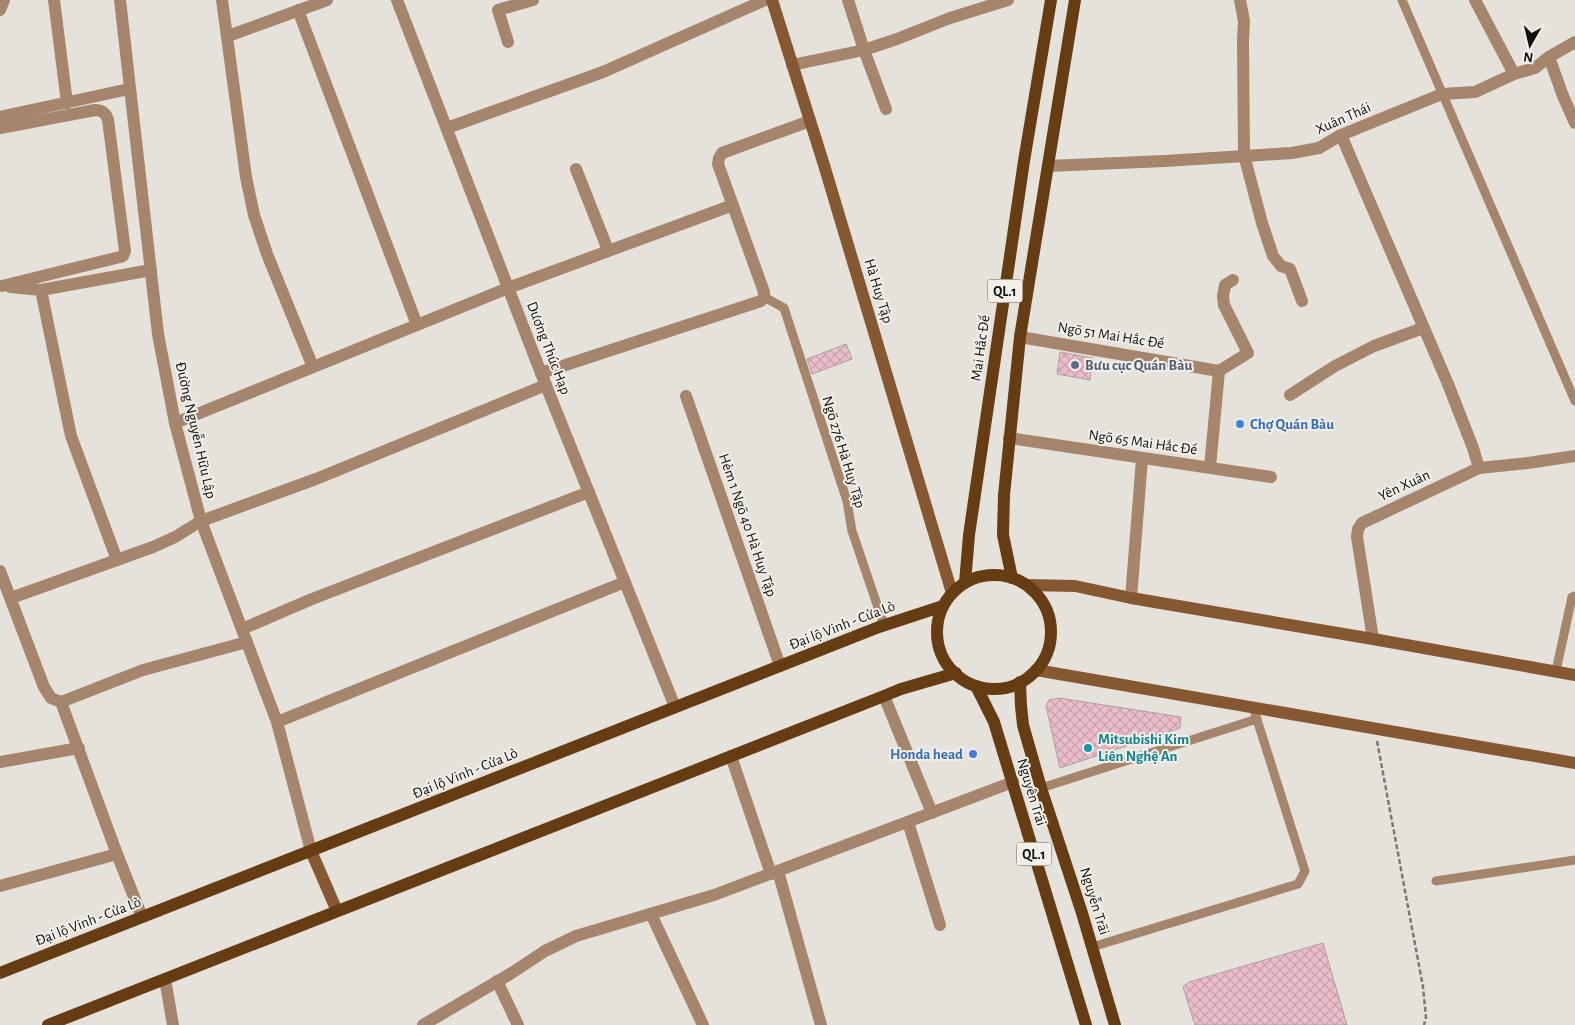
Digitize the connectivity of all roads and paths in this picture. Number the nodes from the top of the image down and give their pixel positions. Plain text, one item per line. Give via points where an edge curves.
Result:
1 (4, 0) edge
2 (54, 0) edge
3 (120, 0) edge
4 (222, 0) edge
5 (327, 0) edge
6 (397, 0) edge
7 (533, 0) edge
8 (765, 0) edge
9 (772, 0) edge
10 (848, 0) edge
11 (1008, 0) edge
12 (1051, 0) edge
13 (1075, 0) edge
14 (1240, 0) edge
15 (1402, 0) edge
16 (1475, 0) edge
17 (518, 2) edge
18 (0, 10) edge
19 (298, 10) junction
20 (228, 36) junction
21 (508, 42) dead end
22 (1575, 42) edge
23 (864, 50) junction
24 (1549, 57) junction
25 (792, 65) junction
26 (1514, 74) junction
27 (129, 89) junction
28 (1442, 94) junction
29 (67, 103) junction
30 (886, 109) dead end
31 (0, 117) edge
32 (810, 121) junction
33 (1575, 123) edge
34 (0, 128) edge
35 (447, 128) junction
36 (1341, 135) junction
37 (1244, 155) junction
38 (1048, 166) junction
39 (576, 169) dead end
40 (733, 205) junction
41 (608, 250) junction
42 (151, 270) junction
43 (1233, 280) dead end
44 (1, 286) edge
45 (508, 288) junction
46 (41, 290) junction
47 (764, 297) junction
48 (1302, 301) dead end
49 (417, 325) junction
50 (1423, 328) junction
51 (1020, 337) junction
52 (312, 367) junction
53 (1219, 371) junction
54 (541, 373) junction
55 (546, 385) junction
56 (1290, 395) dead end
57 (686, 396) dead end
58 (1575, 401) edge
59 (175, 423) junction
60 (1009, 438) junction
61 (1575, 456) edge
62 (1142, 459) junction
63 (1210, 467) junction
64 (1479, 468) junction
65 (1271, 477) dead end
66 (589, 492) junction
67 (201, 521) junction
68 (118, 560) junction
69 (0, 571) edge
70 (1012, 578) junction
71 (625, 582) junction
72 (965, 583) junction
73 (1027, 585) junction
74 (952, 593) junction
75 (1575, 596) edge
76 (11, 598) junction
77 (1132, 598) junction
78 (943, 606) junction
79 (884, 625) junction
80 (242, 629) junction
81 (1373, 639) junction
82 (247, 642) junction
83 (780, 666) junction
84 (1036, 670) junction
85 (1556, 672) junction
86 (956, 673) junction
87 (1575, 675) edge
88 (1020, 682) junction
89 (976, 686) junction
90 (884, 696) junction
91 (61, 702) junction
92 (676, 707) junction
93 (1255, 713) junction
94 (277, 722) junction
95 (1374, 729) junction
96 (79, 748) junction
97 (731, 756) junction
98 (0, 762) edge
99 (1575, 763) edge
100 (1013, 782) junction
101 (1041, 788) junction
102 (932, 813) junction
103 (908, 822) junction
104 (312, 851) junction
105 (117, 854) junction
106 (1575, 860) edge
107 (775, 873) junction
108 (1436, 881) dead end
109 (0, 886) edge
110 (337, 911) junction
111 (650, 914) junction
112 (142, 917) junction
113 (940, 925) dead end
114 (1092, 947) junction
115 (0, 973) edge
116 (165, 979) junction
117 (497, 981) junction
118 (48, 1025) edge
119 (173, 1025) edge
120 (423, 1025) edge
121 (518, 1025) edge
122 (703, 1025) edge
123 (821, 1025) edge
124 (1086, 1025) edge
125 (1115, 1025) edge
126 (1424, 1025) edge

1 - 18 street
2 - 29 street
3 - 27 street, Đường Nguyễn Hữu Lập
4 - 20 street
5 - 19 street
6 - 35 street, Dương Thúc Hạp
7 - 17 street
8 - 35 street via 603,72
9 - 25 street, Hà Huy Tập
10 - 23 street
11 - 23 street
12 - 72 main road, Mai Hắc Đế / QL.1 via 969,535
13 - 38 main road, QL.1
14 - 37 street via 1245,29
15 - 28 lane
16 - 26 street
17 - 21 street via 498,10
19 - 20 street
19 - 49 street
20 - 52 street via 246,178 254,215
22 - 24 street, Xuân Thái
23 - 25 street
23 - 30 street
24 - 26 street, Xuân Thái via 1535,68
24 - 33 street
25 - 32 street, Hà Huy Tập
26 - 28 street, Xuân Thái via 1475,92
27 - 29 street
27 - 42 street, Đường Nguyễn Hữu Lập
28 - 36 street, Xuân Thái
28 - 58 lane
29 - 31 street
32 - 40 street via 722,153 718,164
32 - 74 street, Hà Huy Tập
34 - 44 street via 103,111 108,120 125,251 120,257
35 - 45 street, Dương Thúc Hạp
36 - 37 street, Xuân Thái via 1319,148
36 - 50 street
37 - 38 street, Xuân Thái
37 - 48 street via 1273,256 1280,266 1290,269
38 - 51 main road, QL.1
39 - 41 street
40 - 41 street
40 - 47 street
41 - 45 street
42 - 46 street
42 - 59 street, Đường Nguyễn Hữu Lập via 158,334
43 - 53 street via 1224,285 1224,305 1248,353
44 - 46 street
45 - 49 street
45 - 54 street, Dương Thúc Hạp
46 - 68 street via 71,436
47 - 54 street
47 - 79 lane, Ngõ 276 Hà Huy Tập via 784,308
49 - 52 street
50 - 56 street via 1368,349
50 - 64 street
51 - 53 street, Ngõ 51 Mai Hắc Đế
51 - 60 main road, QL.1
52 - 59 street
53 - 63 street
54 - 55 street, Dương Thúc Hạp
55 - 66 street, Dương Thúc Hạp
55 - 67 street via 316,479
57 - 83 street, Hẻm 1 Ngõ 40 Hà Huy Tập
59 - 67 street, Đường Nguyễn Hữu Lập
60 - 62 street, Ngõ 65 Mai Hắc Đế
60 - 70 main road, QL.1 via 1003,535
61 - 64 street, Yên Xuân
62 - 63 street, Ngõ 65 Mai Hắc Đế
62 - 77 street
63 - 65 street, Ngõ 65 Mai Hắc Đế
64 - 81 street, Yên Xuân via 1362,523 1358,529
66 - 71 street, Dương Thúc Hạp
66 - 80 street
67 - 68 street via 160,544
67 - 80 street, Đường Nguyễn Hữu Lập
68 - 76 street
69 - 76 street
70 - 72 main road via 996,575
70 - 73 main road
71 - 92 street, Dương Thúc Hạp
71 - 94 street
72 - 74 main road
73 - 77 street via 1075,586
73 - 84 main road via 1039,596 1051,626 1051,642 1046,657
74 - 78 main road
75 - 85 lane via 1572,597
76 - 91 street via 44,687 51,698
77 - 81 street
78 - 79 main road, Đại lộ Vinh - Cửa Lò
78 - 86 main road via 938,638 942,654
79 - 83 main road, Đại lộ Vinh - Cửa Lò
80 - 82 street, Đường Nguyễn Hữu Lập
81 - 85 street
82 - 91 street via 143,670
82 - 94 street, Đường Nguyễn Hữu Lập
83 - 92 main road, Đại lộ Vinh - Cửa Lò
84 - 88 main road
84 - 93 street
85 - 87 street
86 - 89 main road
86 - 90 main road
88 - 89 main road via 992,689
88 - 101 main road, QL.1 via 1023,725
89 - 100 main road, Nguyên Trãi / QL.1 via 994,722
90 - 97 main road
90 - 102 street
91 - 96 street
92 - 104 main road, Đại lộ Vinh - Cửa Lò
93 - 95 street
93 - 101 lane
93 - 114 lane via 1305,871 1298,884
94 - 104 street, Đường Nguyễn Hữu Lập
95 - 99 street
95 - 126 path via 1422,987
96 - 98 street
96 - 105 street
97 - 107 street
97 - 110 main road
100 - 102 street
100 - 124 main road, Nguyên Trãi / QL.1
101 - 114 main road, Nguyễn Trãi / QL.1
102 - 103 street
103 - 107 street
103 - 113 street
104 - 110 street
104 - 112 main road, Đại lộ Vinh - Cửa Lò
105 - 109 street
105 - 112 street
106 - 108 lane
107 - 111 street
107 - 123 street
110 - 116 main road
111 - 117 street via 566,941
111 - 122 street
112 - 115 main road, Đại lộ Vinh - Cửa Lò
114 - 125 main road, Nguyễn Trãi / QL.1
116 - 118 main road
116 - 119 street
117 - 120 street
117 - 121 street

